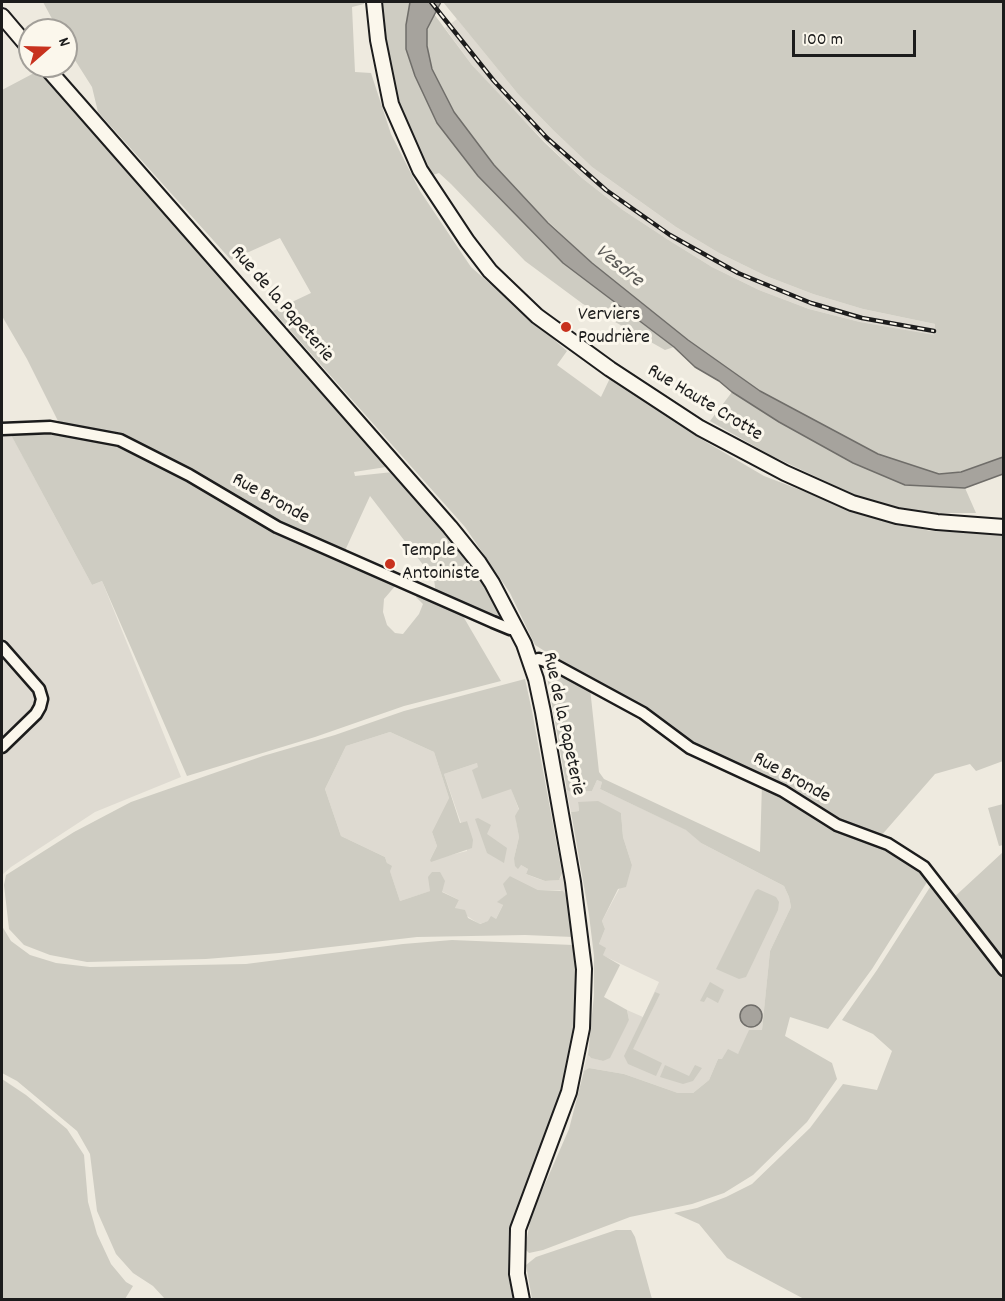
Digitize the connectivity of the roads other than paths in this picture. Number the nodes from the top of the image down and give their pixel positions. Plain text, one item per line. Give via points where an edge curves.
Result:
1 (374, 2) edge
2 (2, 16) edge
3 (18, 35) edge
4 (56, 78) edge
5 (2, 429) edge
6 (1004, 527) edge
7 (517, 629) junction
8 (2, 647) edge
9 (530, 661) junction
10 (2, 747) edge
11 (1004, 970) edge
12 (522, 1299) edge

1 - 6 main road, Rue Haute Crotte via 390,104 420,170 490,271 537,316 700,428 785,473 852,502 897,516
2 - 3 main road
4 - 7 main road, Rue de la Papeterie via 450,527 479,563
5 - 7 street, Rue Bronde via 50,427 120,440 278,527
7 - 9 main road, Rue de la Papeterie
8 - 10 street via 39,689 42,699 36,714
9 - 11 street, Rue Bronde via 551,663 643,713 690,748 783,790 837,825 888,844 924,867
9 - 12 main road, Rue de la Papeterie via 543,712 573,882 584,969 584,1003 569,1092 518,1228 517,1274

